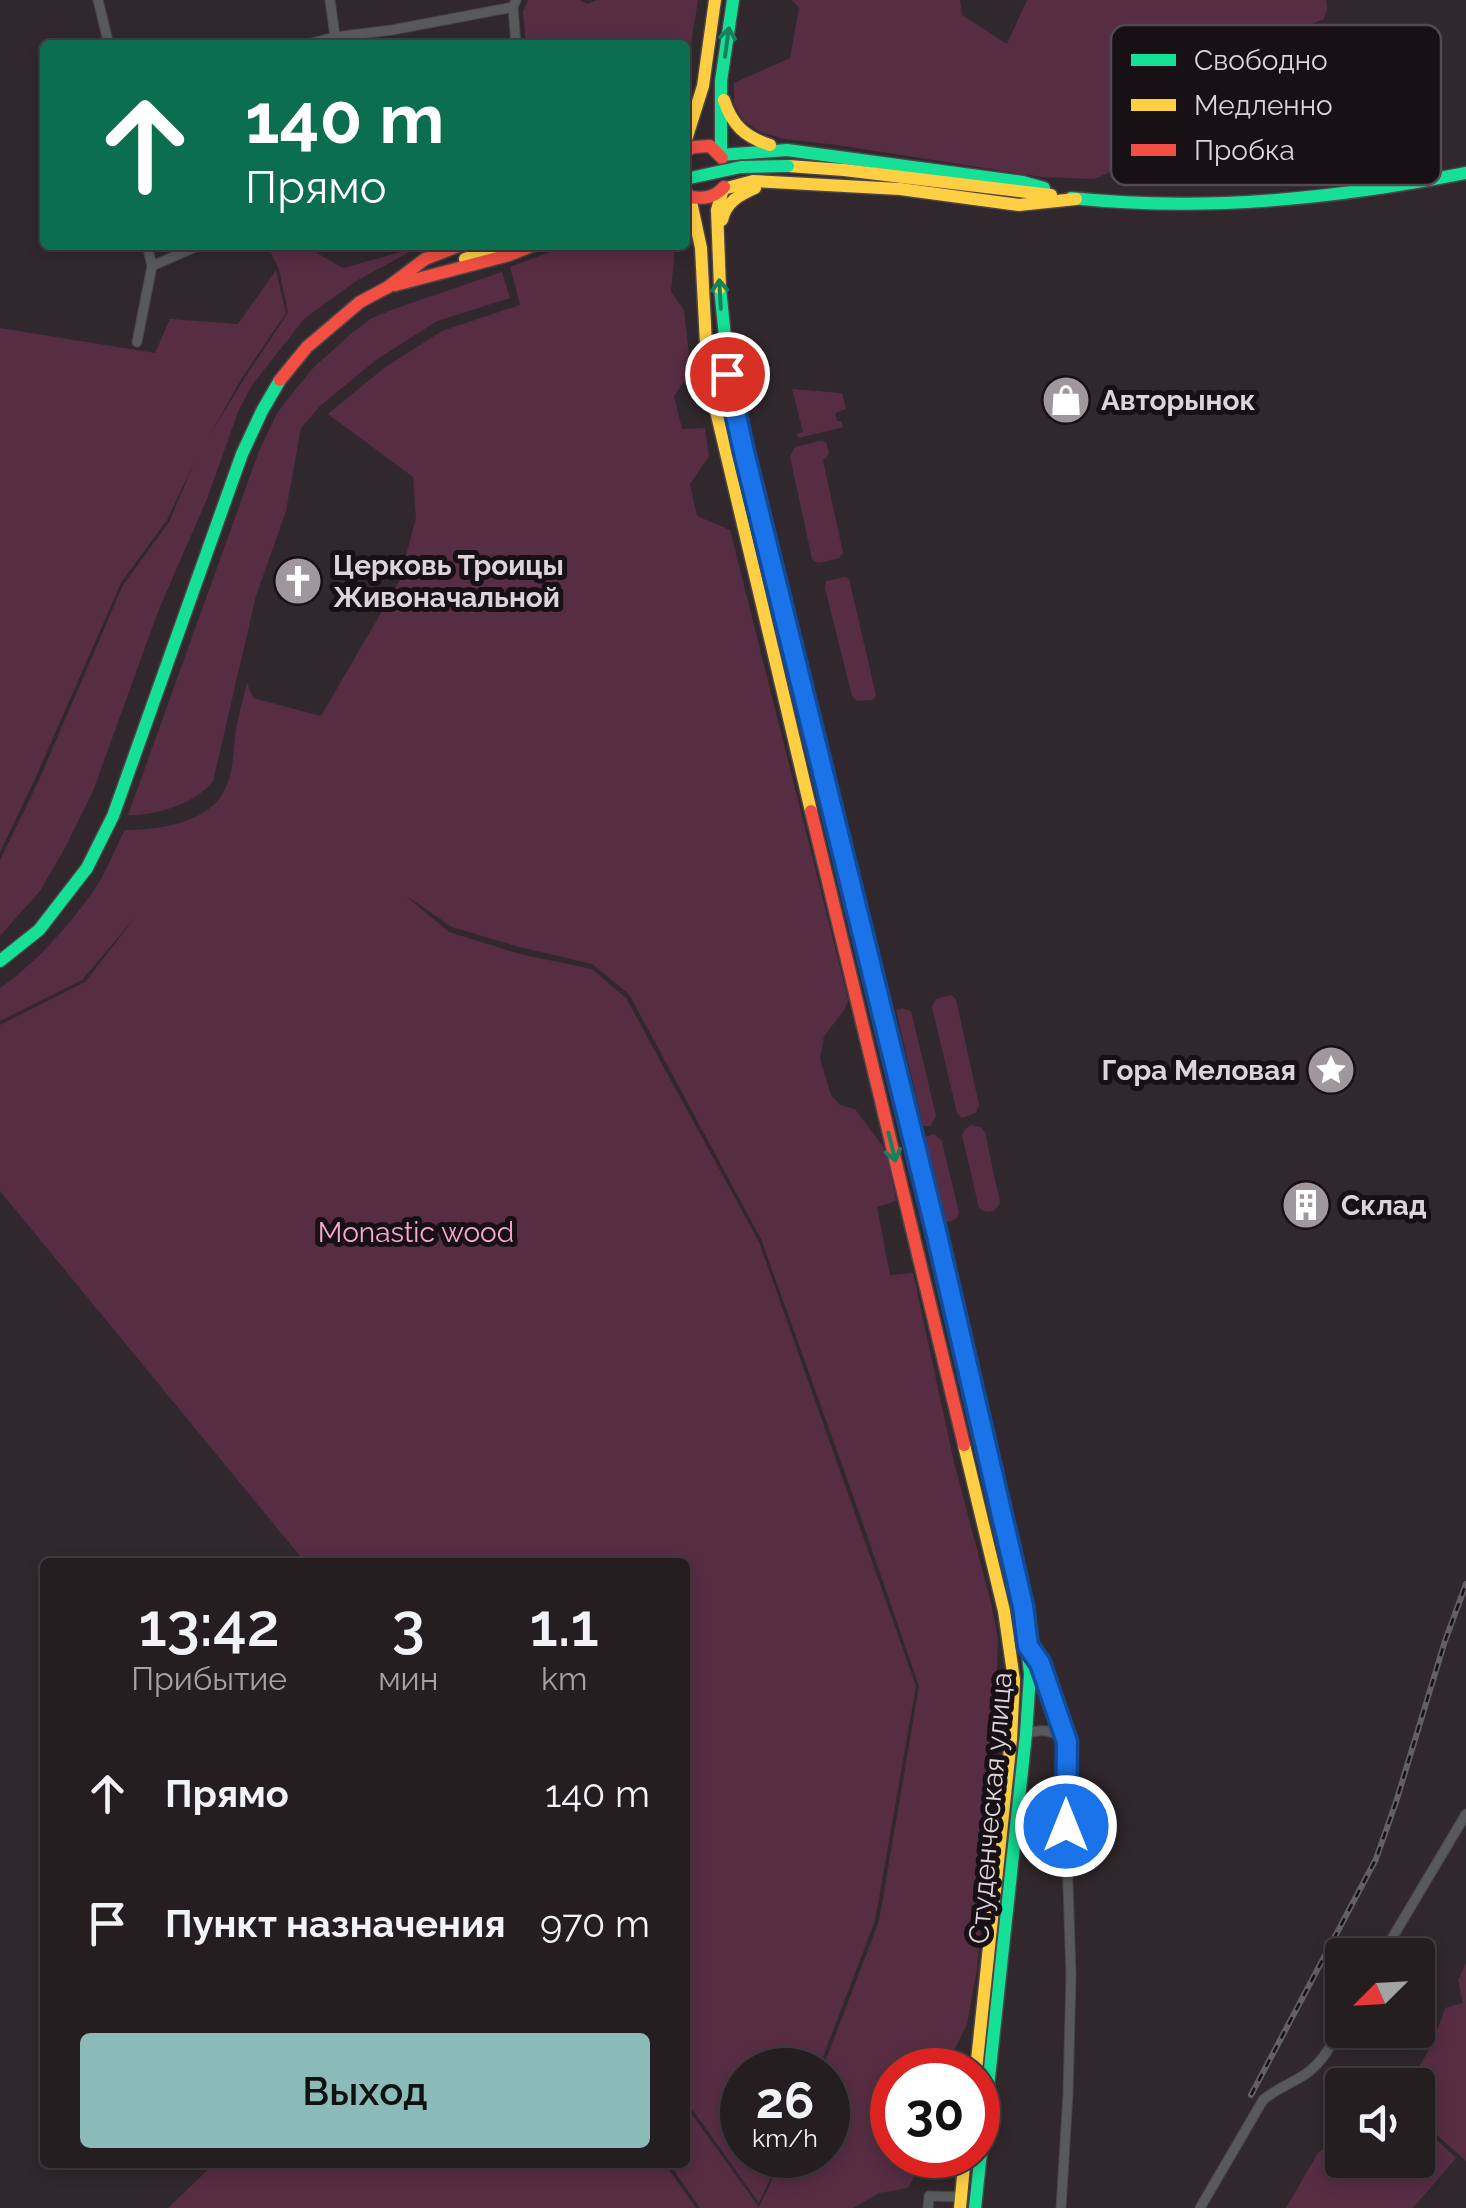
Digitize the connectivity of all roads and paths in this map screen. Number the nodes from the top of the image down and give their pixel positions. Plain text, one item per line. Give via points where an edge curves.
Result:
1 (98, 0) edge
2 (330, 0) edge
3 (715, 0) edge
4 (733, 0) edge
5 (514, 4) edge
6 (336, 37) junction
7 (108, 40) edge
8 (324, 40) edge
9 (516, 40) edge
10 (720, 81) junction
11 (690, 127) edge
12 (690, 150) edge
13 (787, 150) junction
14 (720, 155) junction
15 (1466, 173) edge
16 (690, 178) edge
17 (1441, 178) edge
18 (814, 183) junction
19 (1407, 185) edge
20 (723, 189) junction
21 (690, 195) edge
22 (1076, 198) junction
23 (690, 206) edge
24 (690, 229) edge
25 (701, 248) junction
26 (719, 248) junction
27 (148, 250) edge
28 (189, 250) edge
29 (448, 250) edge
30 (489, 250) edge
31 (522, 250) edge
32 (152, 266) junction
33 (388, 287) junction
34 (137, 342) dead end
35 (724, 342) junction
36 (706, 344) junction
37 (0, 961) edge
38 (1028, 1646) junction
39 (1026, 1734) junction
40 (1067, 1742) junction
41 (1466, 1814) edge
42 (1392, 1938) edge
43 (978, 2048) edge
44 (1329, 2048) edge
45 (963, 2178) edge
46 (976, 2202) edge
47 (960, 2203) edge
48 (928, 2208) edge
49 (1061, 2208) edge
50 (1200, 2208) edge

1 - 7 street
2 - 6 street
3 - 11 main road
10 -> 4 main road
5 - 6 street
5 - 9 street
6 - 8 street
10 - 13 main road via 741,132
10 - 14 main road
12 - 14 main road via 710,146
13 - 14 main road
13 - 22 main road via 1023,182
14 - 20 main road, Студенческая улица
15 - 17 main road
16 - 22 main road, bridge via 788,166
18 - 20 main road via 753,181
18 - 22 main road via 1020,205
18 - 26 main road via 744,192 723,212
19 - 22 main road via 1281,200 1136,204
20 - 21 main road via 701,200
20 - 26 main road, Студенческая улица
23 - 25 main road, Студенческая улица
24 - 25 main road
25 - 36 main road, Студенческая улица
35 -> 26 main road, Студенческая улица
27 - 32 street
28 - 32 street
29 - 33 main road
30 - 33 main road
31 - 33 main road
32 - 34 street
33 - 37 main road via 307,347 262,411 114,816 87,868 39,930
35 - 36 main road
35 - 38 main road, Студенческая улица via 732,405 936,1231
36 -> 43 main road, Студенческая улица via 725,456 1004,1611 1014,1680
38 - 39 main road, Студенческая улица
38 - 40 street
39 - 40 street via 1055,1732
39 - 46 main road, Студенческая улица
40 - 49 street via 1071,1974
41 - 42 street
44 - 50 street via 1307,2074 1263,2100
45 - 47 main road
46 - 47 main road
47 - 48 street via 929,2196

